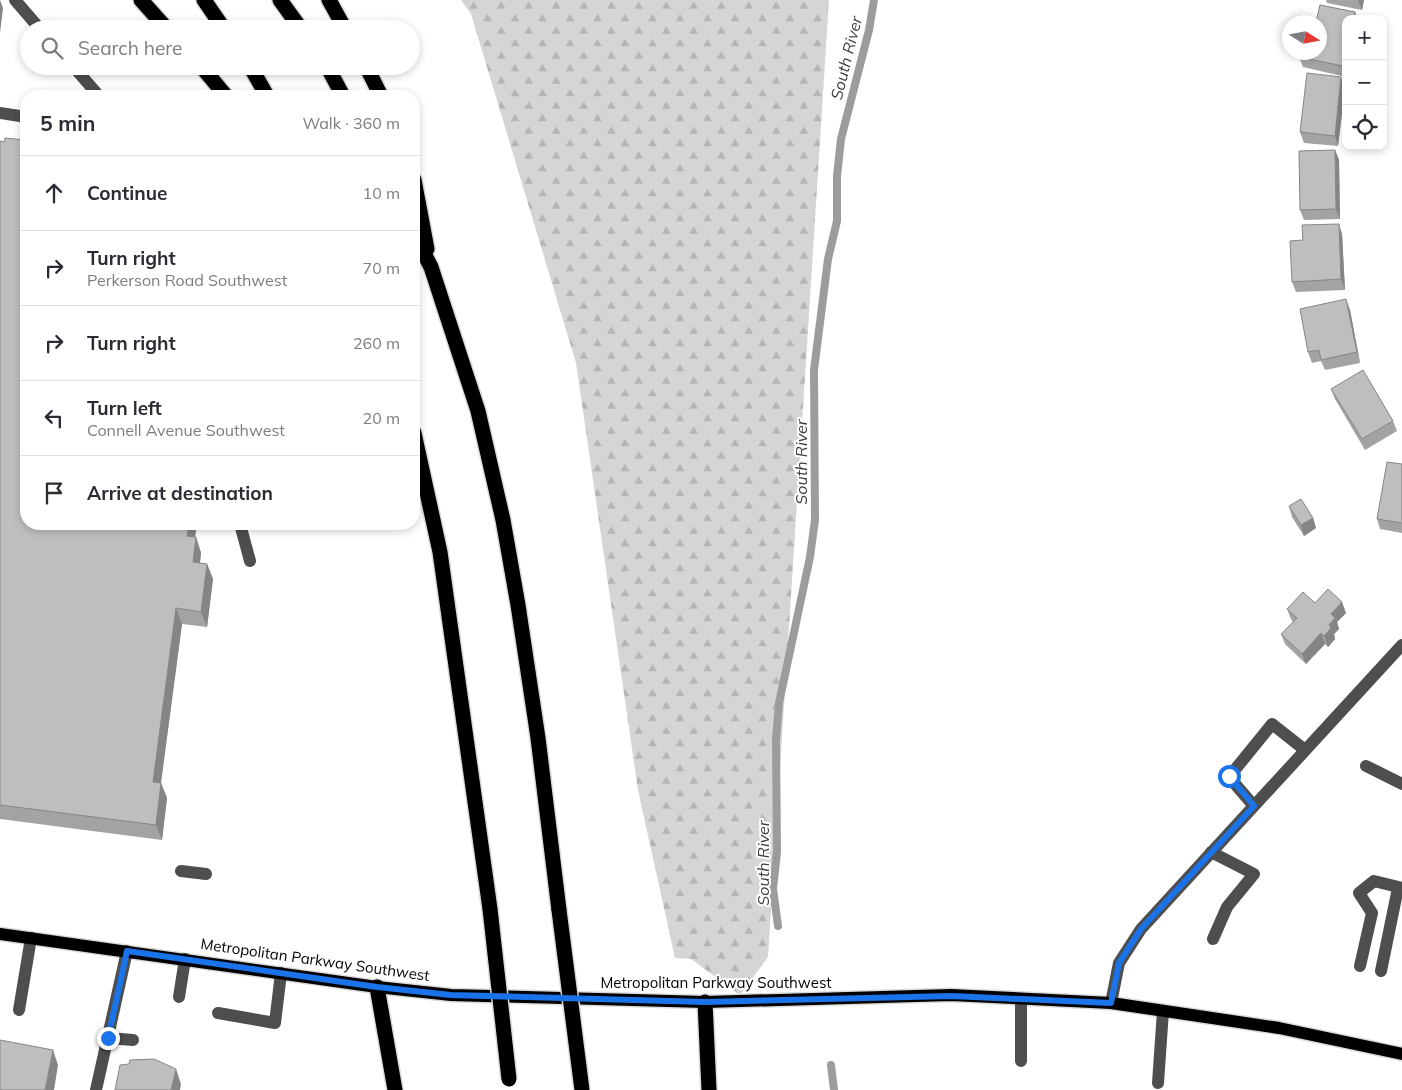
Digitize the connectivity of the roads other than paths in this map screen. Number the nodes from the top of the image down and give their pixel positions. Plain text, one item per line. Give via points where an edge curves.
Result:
1 (15, 0) edge
2 (141, 0) edge
3 (204, 0) edge
4 (280, 0) edge
5 (329, 0) edge
6 (32, 20) edge
7 (159, 20) edge
8 (218, 20) edge
9 (294, 20) edge
10 (341, 20) edge
11 (81, 75) edge
12 (208, 75) edge
13 (255, 75) edge
14 (332, 75) edge
15 (370, 75) edge
16 (94, 90) edge
17 (221, 90) edge
18 (264, 90) edge
19 (340, 90) edge
20 (378, 90) edge
21 (0, 113) edge
22 (20, 116) edge
23 (420, 211) edge
24 (420, 246) edge
25 (431, 267) junction
26 (420, 461) edge
27 (242, 530) edge
28 (250, 561) dead end
29 (1402, 645) edge
30 (1305, 750) junction
31 (1366, 766) dead end
32 (1402, 784) edge
33 (1254, 806) junction
34 (1211, 852) junction
35 (181, 871) dead end
36 (206, 874) dead end
37 (1400, 888) edge
38 (0, 934) edge
39 (31, 938) junction
40 (1213, 939) dead end
41 (127, 951) junction
42 (185, 959) junction
43 (1360, 966) dead end
44 (1381, 971) dead end
45 (281, 973) junction
46 (377, 987) junction
47 (179, 997) dead end
48 (1020, 999) junction
49 (705, 1002) junction
50 (1111, 1003) junction
51 (19, 1010) dead end
52 (1164, 1011) junction
53 (218, 1013) dead end
54 (108, 1038) junction
55 (133, 1040) dead end
56 (1402, 1054) edge
57 (1021, 1061) dead end
58 (1158, 1083) dead end
59 (509, 1084) edge
60 (96, 1090) edge
61 (395, 1090) edge
62 (582, 1090) edge
63 (709, 1090) edge

1 - 6 street
2 - 7 highway
3 - 8 highway
4 - 9 highway
5 - 10 highway
11 - 16 street
12 - 17 highway
13 - 18 highway
14 - 19 highway
15 - 20 highway
21 - 22 street
23 - 25 highway
24 - 25 highway
25 - 62 highway, bridge via 478,411 503,520 534,710
26 - 59 highway, bridge via 440,552 490,909
27 - 28 street
29 - 30 street
30 - 33 street
30 - 33 street via 1272,724 1229,776
31 - 32 street
33 - 34 street
34 - 40 street via 1254,874 1227,907
34 - 50 street via 1141,929 1119,963
35 - 36 street
37 - 43 street via 1374,881 1359,893 1372,913
37 - 44 street
38 - 39 main road, Metropolitan Parkway Southwest
39 - 41 main road, Metropolitan Parkway Southwest
39 - 51 street
41 - 42 main road, Metropolitan Parkway Southwest
41 - 54 street
42 - 45 main road, Metropolitan Parkway Southwest
42 - 47 street
45 - 46 main road, Metropolitan Parkway Southwest
45 - 53 street via 275,1023
46 - 49 main road, Metropolitan Parkway Southwest via 451,995
46 - 61 highway
48 - 49 main road, Metropolitan Parkway Southwest via 951,996
48 - 50 main road, Metropolitan Parkway Southwest
48 - 57 street
49 - 63 highway
50 - 52 main road, Metropolitan Parkway Southwest
52 - 56 main road, Metropolitan Parkway Southwest via 1279,1028
52 - 58 street
54 - 55 street
54 - 60 street

